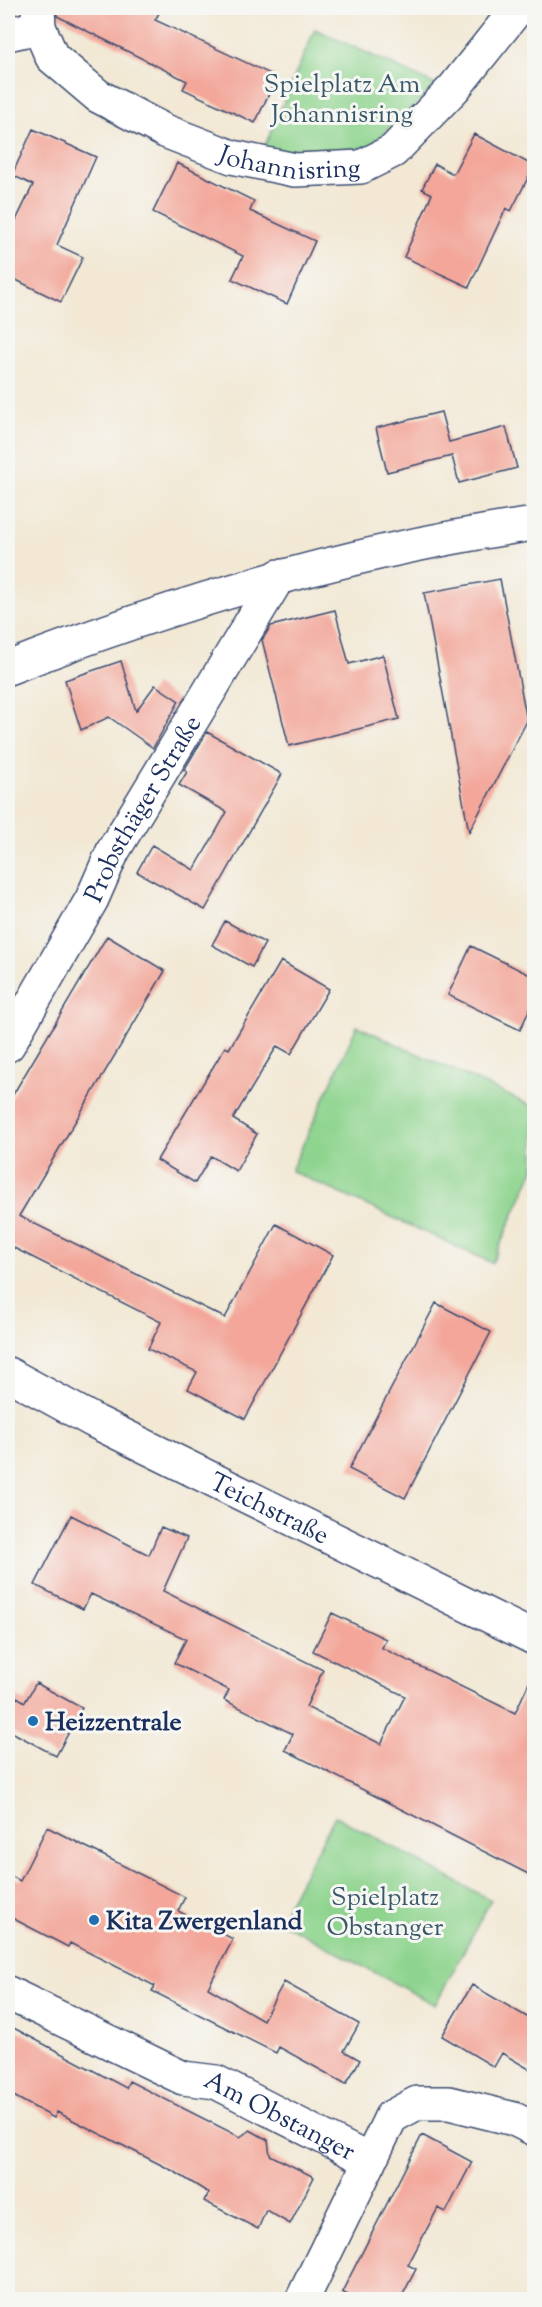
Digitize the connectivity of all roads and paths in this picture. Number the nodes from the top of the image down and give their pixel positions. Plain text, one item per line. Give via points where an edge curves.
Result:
1 (518, 8) edge
2 (39, 17) edge
3 (8, 34) edge
4 (534, 524) edge
5 (279, 576) junction
6 (8, 668) edge
7 (8, 1045) edge
8 (8, 1374) edge
9 (534, 1638) edge
10 (8, 1992) edge
11 (534, 2129) edge
12 (370, 2161) junction
13 (302, 2300) edge

1 - 2 street, Johannisring via 454,88 393,151 361,167 295,170 222,153 165,131 98,96 52,57
2 - 3 street, Johannisring
4 - 5 street via 489,530
5 - 6 street
5 - 7 street, Probsthäger Straße via 113,850 92,899
8 - 9 street, Teichstraße via 94,1421
10 - 12 street, Am Obstanger via 183,2078 216,2082
11 - 12 street, Am Obstanger via 514,2119 449,2103 417,2103 392,2117
12 - 13 street

